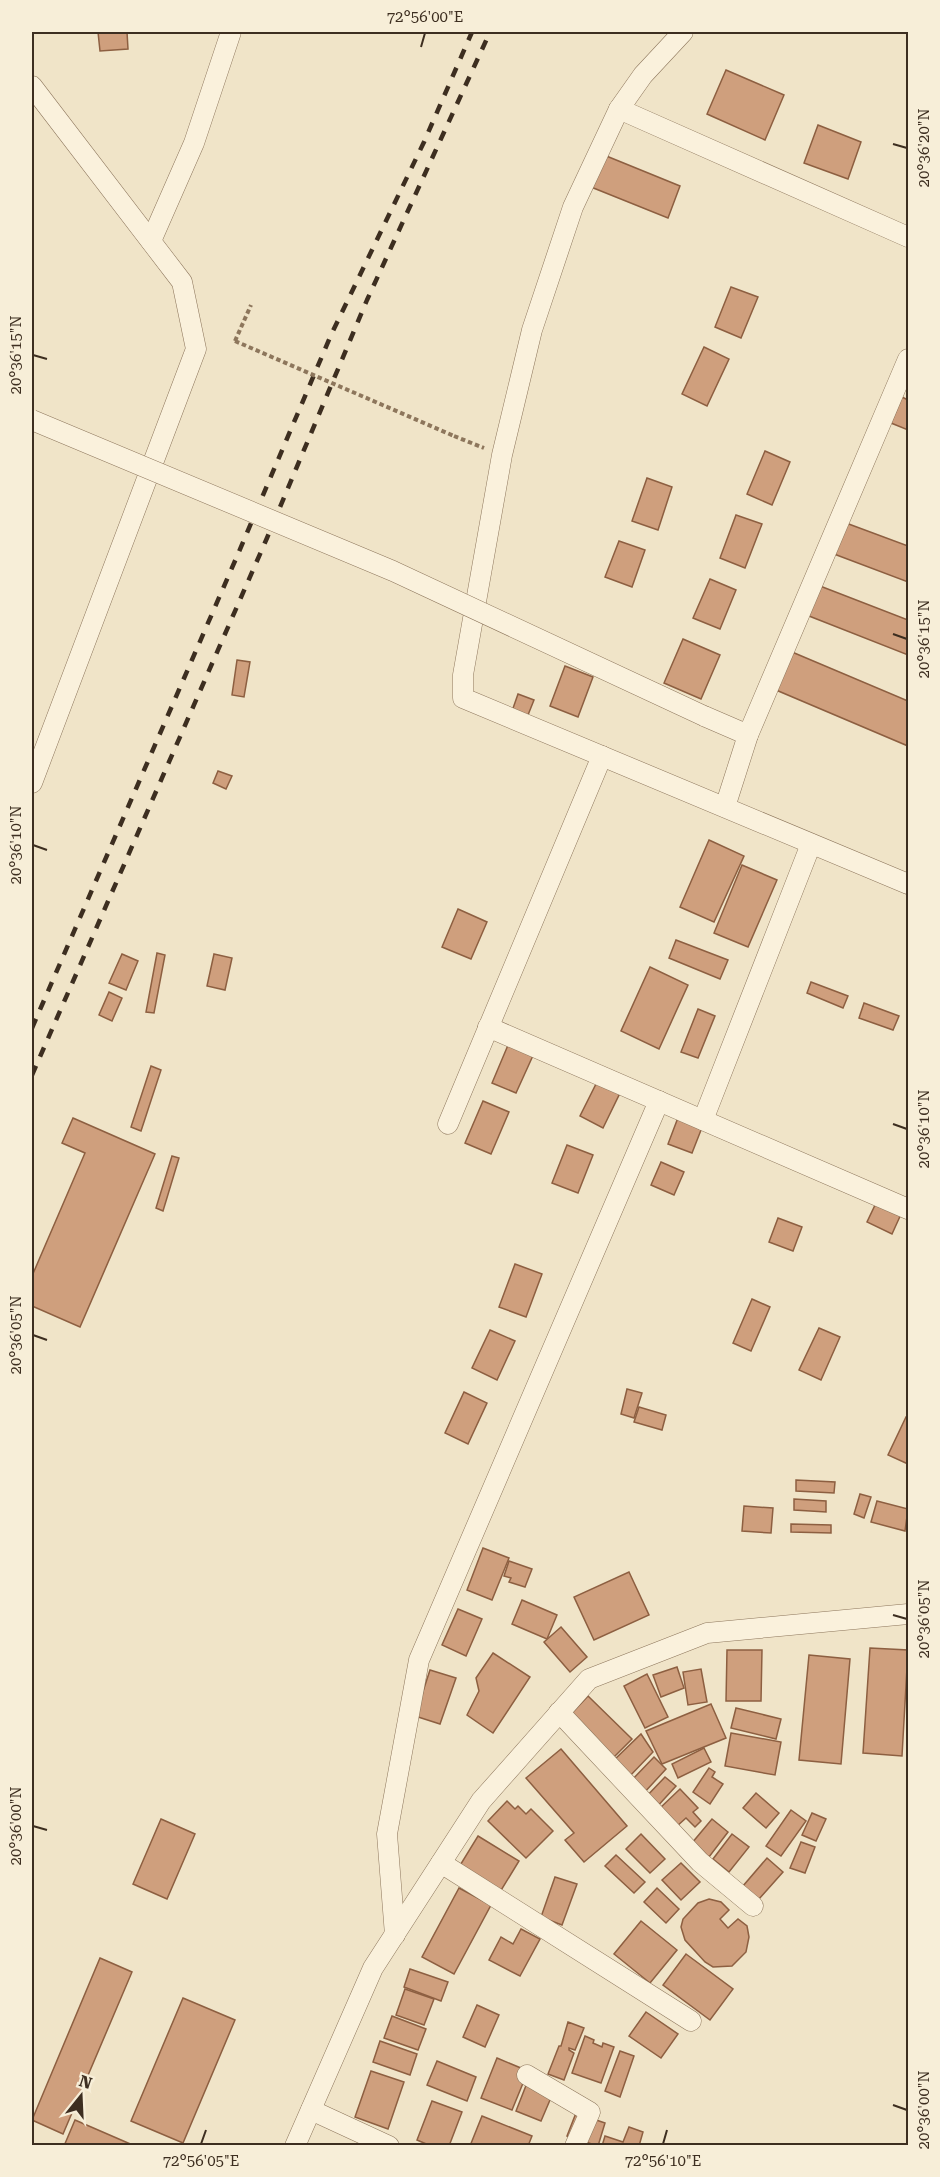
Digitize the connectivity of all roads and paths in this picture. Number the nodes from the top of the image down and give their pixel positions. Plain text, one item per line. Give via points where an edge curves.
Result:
1 (231, 32) edge
2 (683, 32) edge
3 (32, 86) edge
4 (619, 109) junction
5 (909, 237) edge
6 (151, 241) junction
7 (251, 305) dead end
8 (909, 358) edge
9 (32, 420) edge
10 (502, 455) junction
11 (748, 735) junction
12 (602, 756) junction
13 (32, 783) edge
14 (725, 807) junction
15 (811, 844) junction
16 (909, 884) edge
17 (488, 1027) junction
18 (659, 1101) junction
19 (703, 1120) junction
20 (447, 1124) dead end
21 (909, 1209) edge
22 (909, 1614) edge
23 (560, 1712) junction
24 (441, 1863) junction
25 (753, 1906) dead end
26 (395, 1935) junction
27 (691, 2021) dead end
28 (527, 2076) dead end
29 (310, 2110) junction
30 (295, 2145) edge
31 (389, 2145) edge
32 (575, 2145) edge

1 - 6 street via 194,143
2 - 4 street via 643,75
3 - 6 street
4 - 5 street
4 - 10 street via 573,207 532,330
6 - 13 street via 182,282 196,349
7 - 10 path, bridge via 235,340
8 - 11 street
9 - 11 street, bridge via 393,571
10 - 12 street via 463,675 463,698
11 - 14 street
12 - 14 street
12 - 17 street
14 - 15 street
15 - 16 street
15 - 19 street
17 - 18 street
17 - 20 street
18 - 19 street
18 - 26 street via 419,1660 387,1834
19 - 21 street
22 - 23 street via 707,1633 589,1679
23 - 24 street via 481,1801
23 - 25 street via 700,1862
24 - 26 street
24 - 27 street
26 - 29 street via 373,1968
28 - 32 street via 590,2112
29 - 30 street
29 - 31 street

